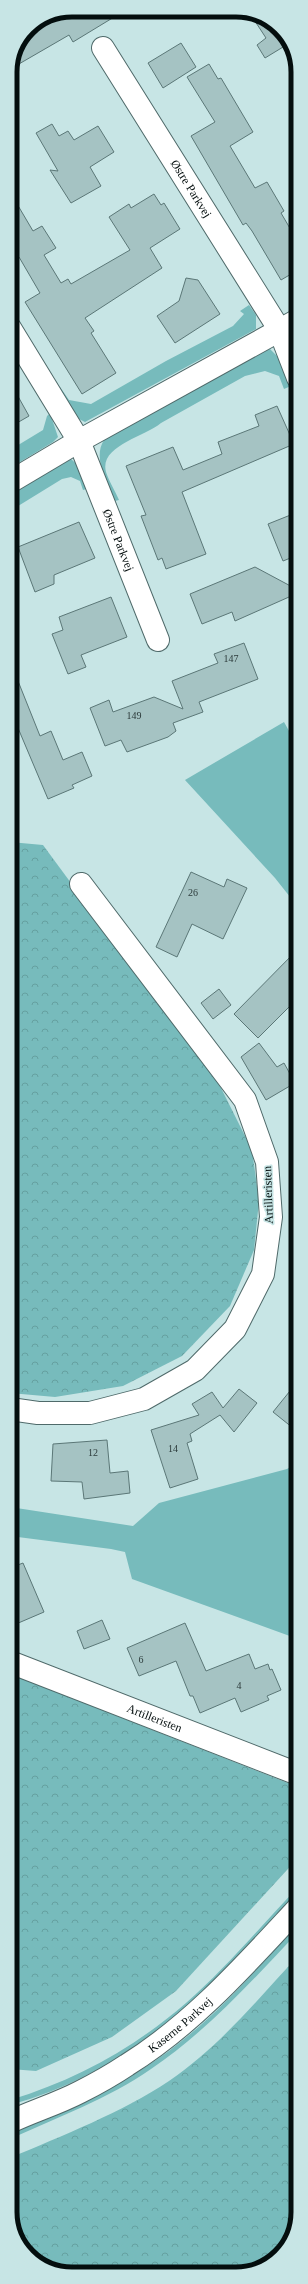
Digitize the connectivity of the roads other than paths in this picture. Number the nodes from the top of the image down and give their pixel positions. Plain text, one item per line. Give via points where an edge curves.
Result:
1 (104, 48) dead end
2 (291, 323) edge
3 (278, 329) junction
4 (17, 339) edge
5 (291, 361) edge
6 (79, 441) junction
7 (17, 478) edge
8 (158, 640) dead end
9 (81, 884) dead end
10 (17, 1410) edge
11 (17, 1665) edge
12 (291, 1771) edge
13 (291, 1915) edge
14 (38, 2108) junction
15 (17, 2112) edge
16 (17, 2118) edge

1 - 3 street, Østre Parkvej
2 - 3 street
3 - 5 street, Østre Parkvej
3 - 6 street
4 - 6 street, Østre Parkvej
6 - 7 street
6 - 8 street, Østre Parkvej
9 - 10 street, Artilleristen via 245,1100 267,1162 271,1217 263,1274 235,1329 194,1370 144,1399 90,1413 38,1413
11 - 12 street, Artilleristen
13 - 14 street, Kaserne Parkvej via 226,1985 173,2034 79,2093
14 - 15 street, Kaserne Parkvej
14 - 16 street, Kaserne Parkvej

